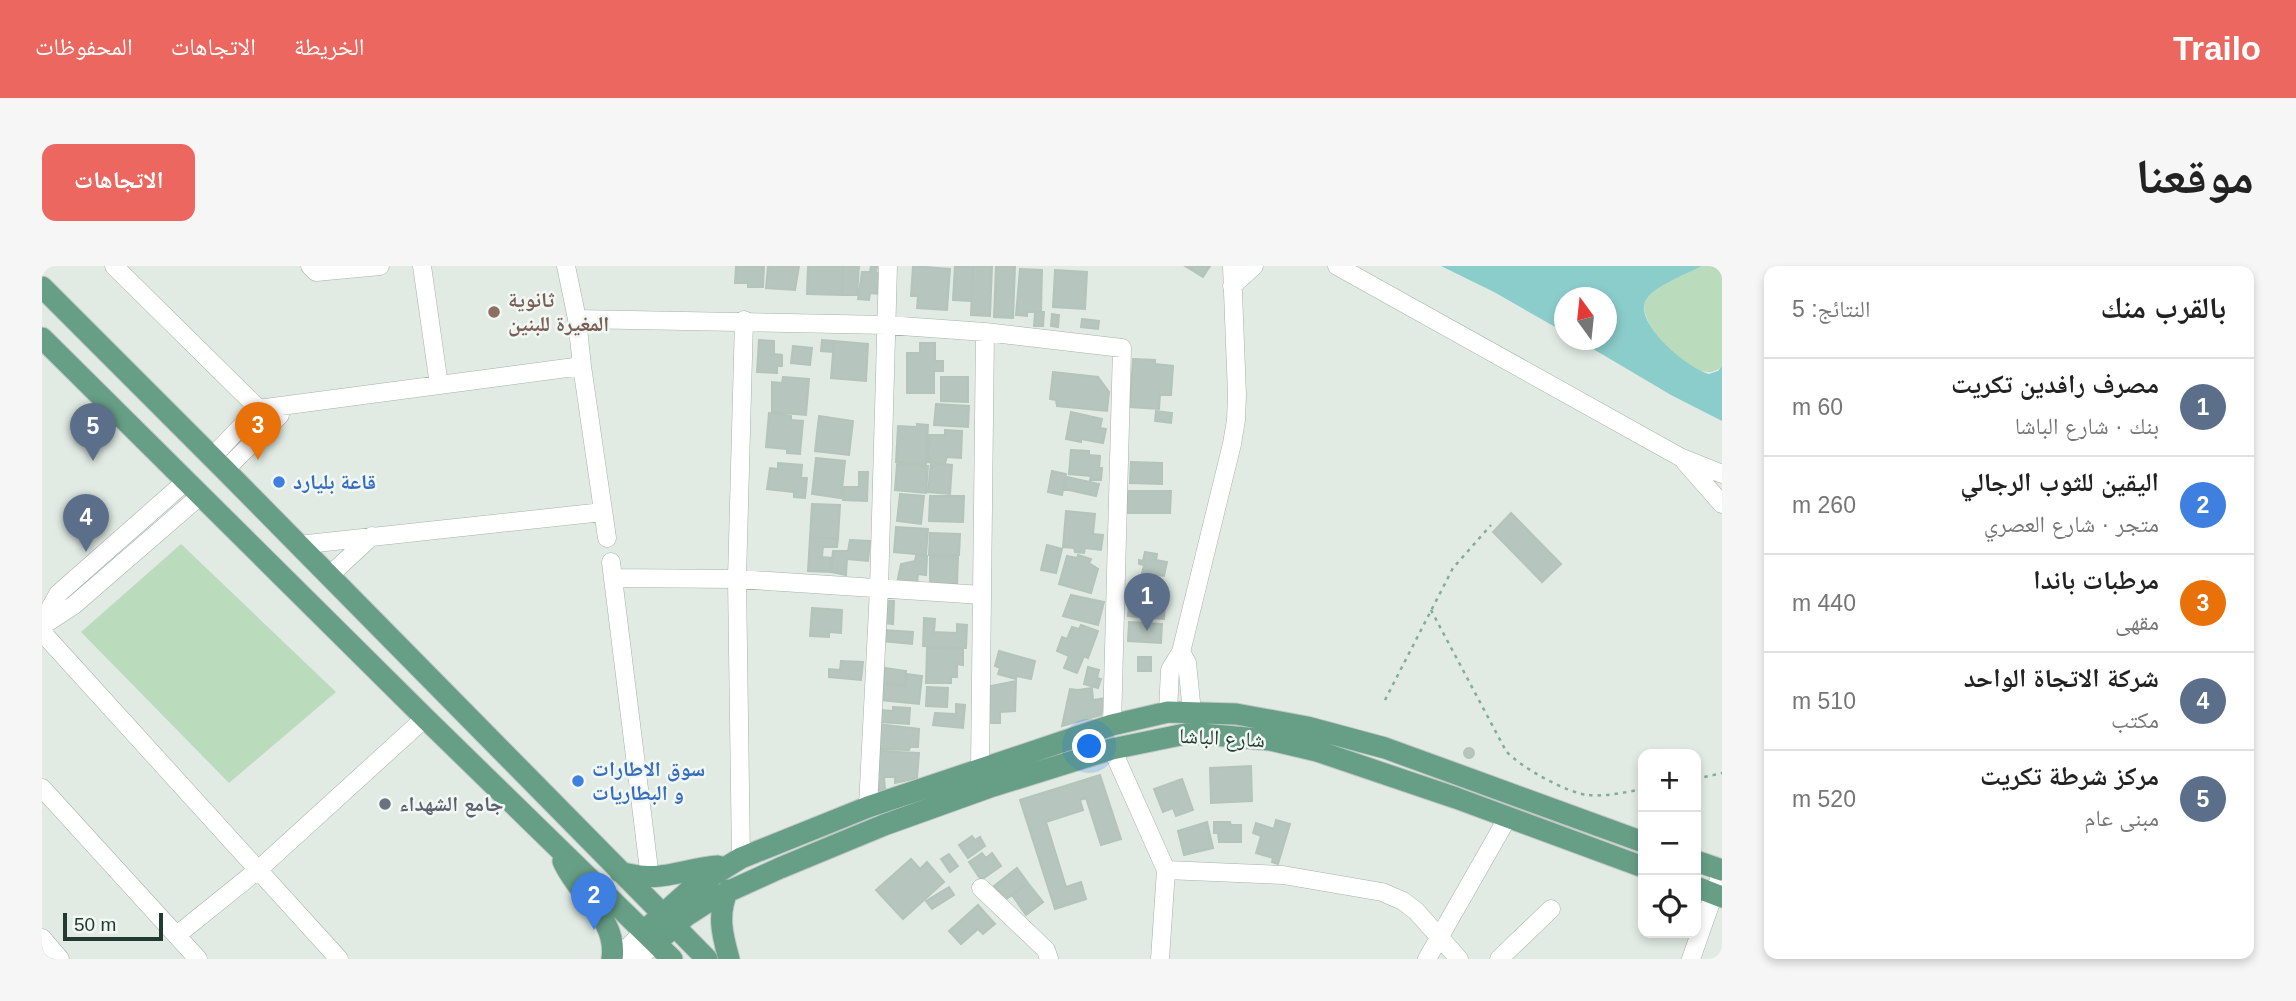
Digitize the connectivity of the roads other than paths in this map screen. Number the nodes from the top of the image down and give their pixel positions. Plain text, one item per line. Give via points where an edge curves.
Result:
1 (114, 266) edge
2 (310, 266) edge
3 (380, 266) edge
4 (422, 266) edge
5 (566, 266) edge
6 (888, 266) edge
7 (1232, 266) edge
8 (1254, 266) edge
9 (1337, 266) edge
10 (1232, 286) junction
11 (42, 287) edge
12 (578, 318) junction
13 (744, 320) junction
14 (887, 325) junction
15 (985, 332) junction
16 (42, 338) edge
17 (582, 366) junction
18 (439, 385) junction
19 (290, 405) junction
20 (258, 409) junction
21 (272, 422) junction
22 (1680, 457) junction
23 (219, 463) junction
24 (1722, 474) edge
25 (193, 488) junction
26 (1722, 505) edge
27 (603, 512) junction
28 (372, 536) junction
29 (607, 538) dead end
30 (299, 545) junction
31 (330, 575) junction
32 (737, 579) junction
33 (879, 589) junction
34 (982, 595) junction
35 (42, 624) edge
36 (42, 632) edge
37 (1181, 652) junction
38 (1168, 712) junction
39 (1192, 712) junction
40 (425, 718) junction
41 (1112, 725) junction
42 (1112, 749) junction
43 (980, 769) junction
44 (42, 788) edge
45 (868, 807) junction
46 (1508, 817) junction
47 (1638, 840) edge
48 (559, 849) junction
49 (734, 862) junction
50 (1701, 863) edge
51 (1638, 865) edge
52 (259, 869) junction
53 (1166, 870) junction
54 (1722, 871) edge
55 (620, 872) junction
56 (650, 878) junction
57 (981, 888) dead end
58 (728, 890) junction
59 (1711, 892) edge
60 (1552, 909) dead end
61 (667, 921) junction
62 (177, 935) junction
63 (650, 937) junction
64 (1440, 937) junction
65 (42, 938) edge
66 (60, 959) edge
67 (198, 959) edge
68 (340, 959) edge
69 (614, 959) edge
70 (637, 959) edge
71 (672, 959) edge
72 (707, 959) edge
73 (729, 959) edge
74 (1049, 959) edge
75 (1160, 959) edge
76 (1427, 959) edge
77 (1459, 959) edge
78 (1499, 959) edge
79 (1691, 959) edge

1 - 20 street
2 - 3 street via 316,272
4 - 18 street
5 - 12 street
6 - 14 street
7 - 10 street
8 - 10 street
9 - 22 street
10 - 37 street via 1237,395 1234,432
11 - 23 main road
12 - 13 street
12 - 17 street
13 - 14 street
13 - 32 street
14 - 15 street
14 - 33 street
15 - 34 street
15 - 41 street via 1122,348
16 - 25 main road
17 - 18 street
17 - 27 street
18 - 19 street
19 - 20 street
19 - 21 street
20 - 21 street
20 - 23 street
21 - 23 street
22 - 24 street
22 - 26 street
23 - 30 main road
25 - 35 street via 58,594
25 - 40 main road
27 - 28 street
27 - 29 street
28 - 30 street
28 - 31 street
30 - 31 main road
31 - 55 main road
32 - 33 street
32 - 49 street
32 - 56 street via 612,570
33 - 34 street
33 - 45 street
34 - 43 street
36 - 52 street
37 - 38 street via 1170,670
37 - 39 street via 1188,663
38 - 39 main road
38 - 41 main road
39 - 47 main road via 1264,719 1385,748
40 - 48 main road
40 - 52 street
41 - 43 main road
42 - 46 main road, شارع الباشا via 1191,733 1270,740 1348,761
42 - 53 street
42 - 58 main road, شارع الباشا via 936,806
43 - 45 main road
44 - 62 street
45 - 49 main road
46 - 51 main road, شارع الباشا
46 - 64 street
48 - 63 main road
48 - 69 main road via 575,885 605,920
49 - 56 main road
49 - 61 main road via 692,888
50 - 54 main road
52 - 62 street
52 - 68 street
53 - 64 street via 1283,875 1382,892 1416,911
53 - 75 street
54 - 59 street
55 - 56 main road
55 - 61 main road
57 - 74 street via 1046,950
58 - 61 main road, شارع الباشا
58 - 73 main road via 721,919
59 - 79 street
60 - 78 street
61 - 63 main road, شارع الباشا
61 - 72 main road
62 - 67 street
63 - 69 street
63 - 70 street
63 - 71 main road
64 - 76 street
64 - 77 street
65 - 66 street

